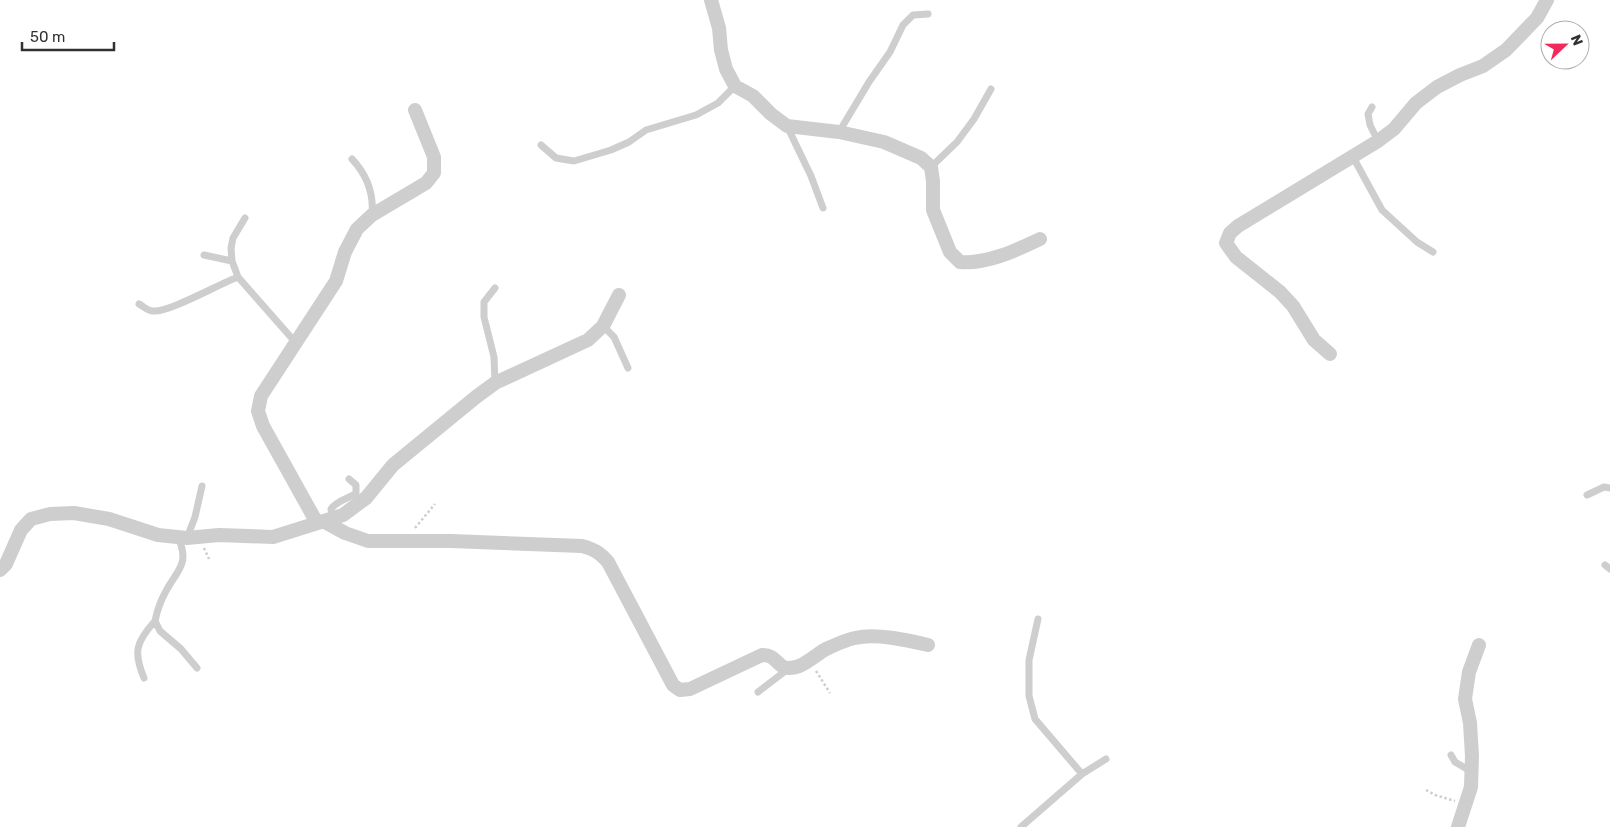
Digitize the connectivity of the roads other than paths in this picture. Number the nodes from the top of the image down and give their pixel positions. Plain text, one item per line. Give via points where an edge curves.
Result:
1 (711, 0) edge
2 (1547, 0) edge
3 (928, 14) dead end
4 (735, 86) junction
5 (991, 89) dead end
6 (1372, 107) dead end
7 (415, 110) dead end
8 (787, 126) junction
9 (839, 132) junction
10 (1378, 141) junction
11 (541, 145) dead end
12 (1353, 157) junction
13 (352, 159) dead end
14 (931, 167) junction
15 (823, 208) dead end
16 (372, 215) junction
17 (245, 218) dead end
18 (1040, 239) dead end
19 (1433, 252) dead end
20 (204, 254) dead end
21 (232, 261) junction
22 (238, 277) junction
23 (495, 288) dead end
24 (619, 295) dead end
25 (139, 304) dead end
26 (603, 326) junction
27 (296, 343) junction
28 (1330, 354) dead end
29 (628, 368) dead end
30 (495, 383) junction
31 (349, 479) dead end
32 (202, 486) dead end
33 (1610, 488) edge
34 (1588, 496) dead end
35 (325, 522) junction
36 (182, 537) junction
37 (0, 570) edge
38 (1038, 619) dead end
39 (155, 621) junction
40 (928, 644) dead end
41 (1479, 645) dead end
42 (197, 668) dead end
43 (788, 668) junction
44 (144, 678) dead end
45 (758, 692) dead end
46 (1451, 755) dead end
47 (1106, 759) dead end
48 (1472, 772) junction
49 (1082, 774) junction
50 (1020, 827) edge
51 (1458, 827) edge

1 - 4 street via 726,69
2 - 10 street via 1537,18 1506,50 1483,66 1437,87
3 - 9 lane via 913,15 903,24 890,52
4 - 8 street via 753,96
4 - 11 lane via 718,103 696,115 646,130 611,150 574,161 556,158
5 - 14 lane via 957,142
6 - 10 lane via 1368,114
7 - 16 street via 434,157 434,174 426,183
8 - 9 street
8 - 15 lane
9 - 14 street via 884,142 920,158
10 - 12 street
12 - 19 lane via 1382,210
12 - 28 street via 1238,226 1226,243 1236,257 1280,292 1293,306 1314,340
13 - 16 lane via 369,184
14 - 18 street via 933,210 950,252 960,262 973,263 996,257
16 - 27 street via 357,229 345,252 336,281
17 - 21 lane via 233,238
20 - 21 lane
21 - 22 lane
22 - 25 lane via 163,311 151,311
22 - 27 lane
23 - 30 lane via 484,302 484,317 494,358
24 - 26 street
26 - 29 lane via 614,337
26 - 30 street via 588,340
27 - 35 street via 260,396 258,410 263,426
30 - 35 street via 393,465 366,498 343,515
31 - 35 lane via 356,485 356,493 334,504
32 - 36 lane via 195,517
33 - 34 lane via 1604,487
35 - 36 street via 273,537
35 - 43 street via 368,541 495,542 592,548 608,562 673,685 680,690 690,689 762,655 775,658
36 - 37 street via 158,535 109,519 74,513 50,514 31,519 20,530 6,564
36 - 39 lane via 180,570 165,592
38 - 49 lane via 1029,660 1029,696 1035,719
39 - 42 lane via 160,631
39 - 44 lane via 139,644 137,653
40 - 43 street via 870,636 855,638 823,650 809,662
41 - 48 street via 1469,672 1465,699 1470,723
43 - 45 lane
46 - 48 lane
47 - 49 lane
48 - 51 street via 1471,787
49 - 50 lane

